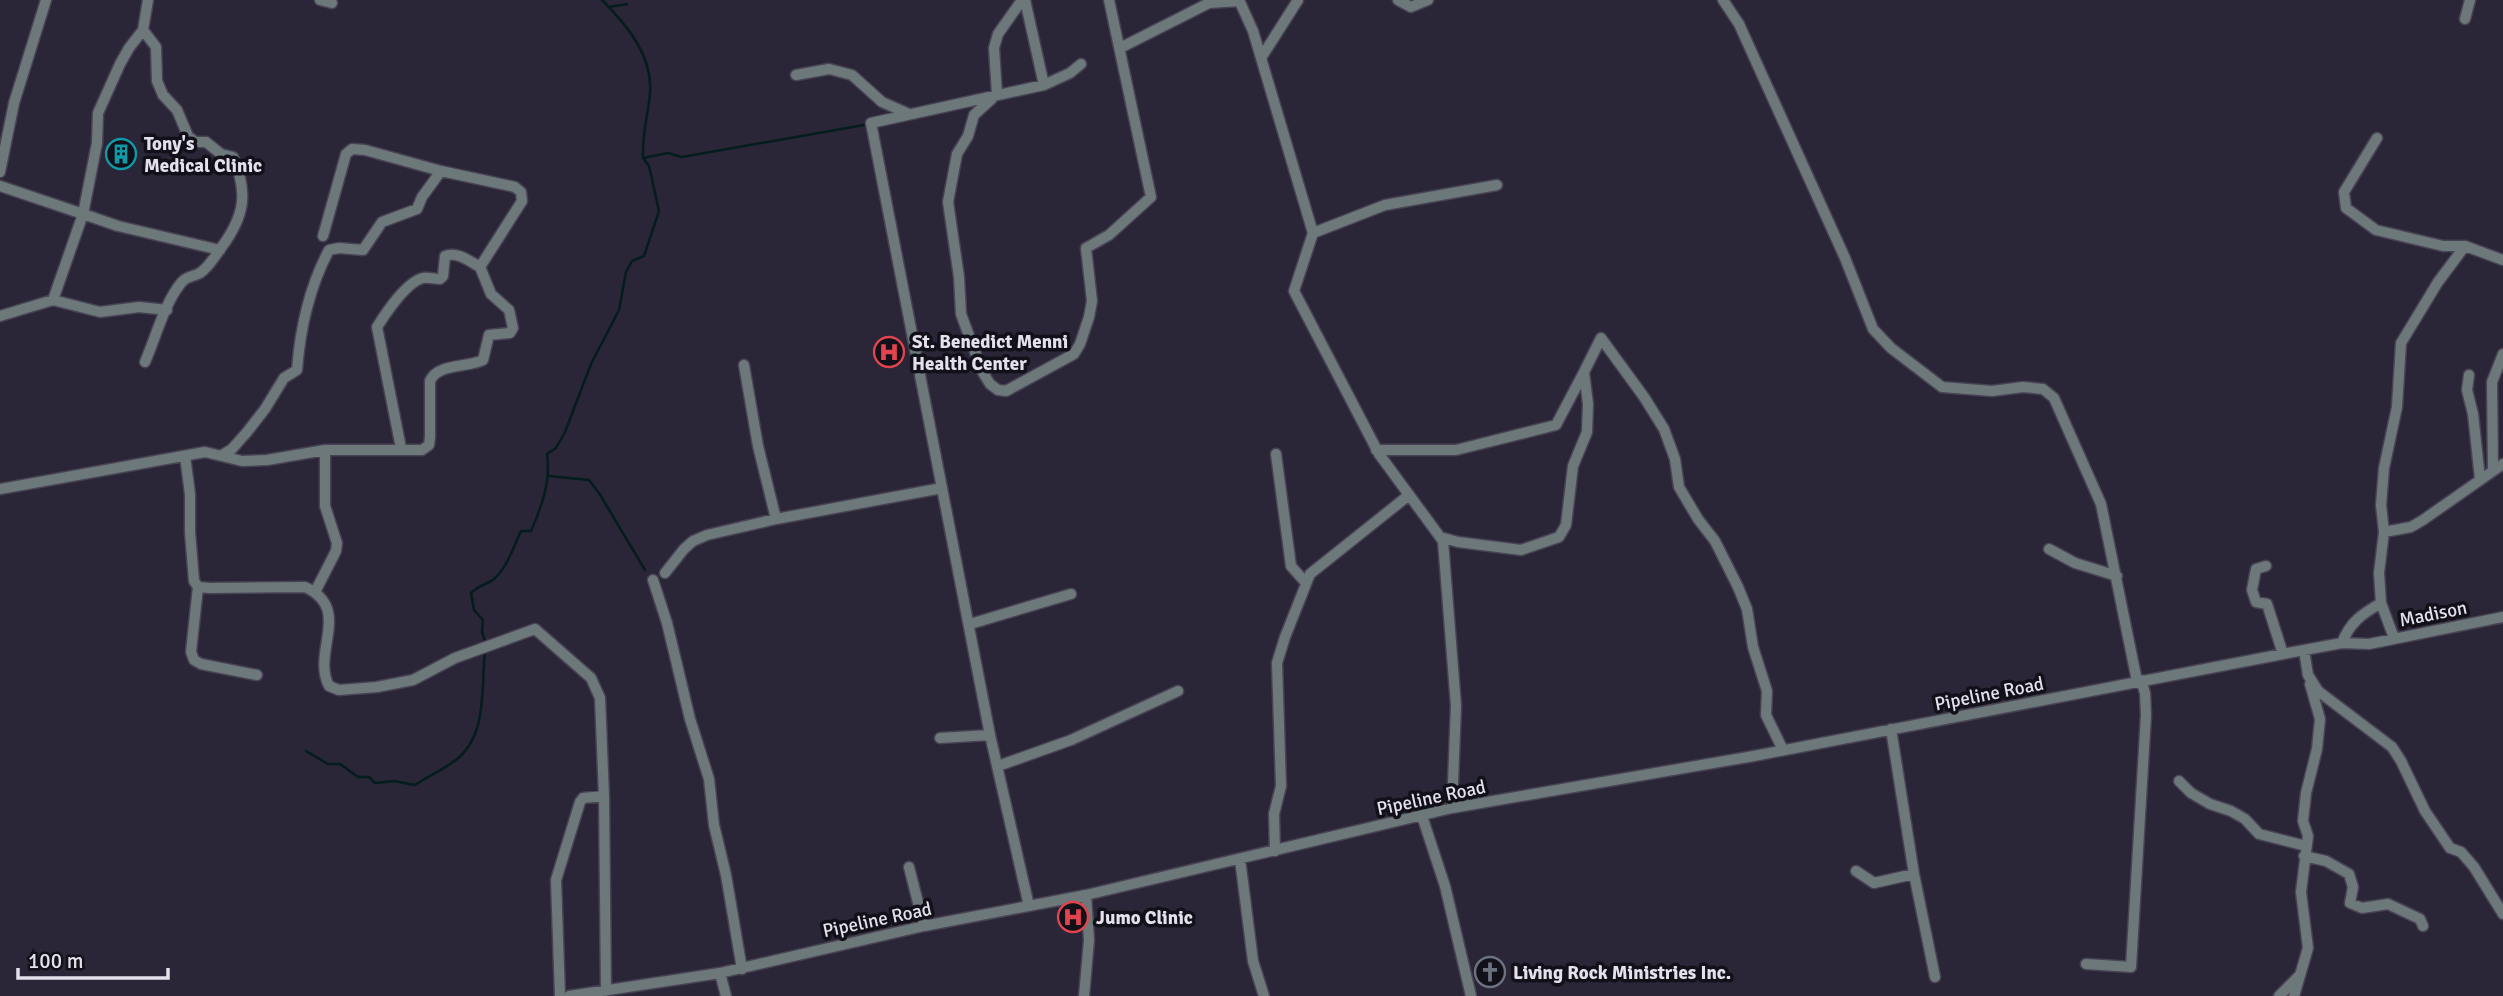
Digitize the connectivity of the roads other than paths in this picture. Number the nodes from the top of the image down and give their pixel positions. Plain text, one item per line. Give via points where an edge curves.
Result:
1 (46, 0) edge
2 (148, 0) edge
3 (320, 0) edge
4 (1024, 0) edge
5 (1109, 0) edge
6 (1298, 0) edge
7 (1398, 0) edge
8 (1428, 0) edge
9 (1723, 0) edge
10 (2470, 0) edge
11 (1239, 1) edge
12 (332, 3) dead end
13 (2465, 19) dead end
14 (143, 30) junction
15 (1120, 48) junction
16 (1261, 58) junction
17 (1081, 64) dead end
18 (796, 75) dead end
19 (1044, 85) junction
20 (997, 94) junction
21 (909, 114) junction
22 (2377, 138) dead end
23 (441, 171) junction
24 (0, 172) edge
25 (1497, 185) dead end
26 (0, 187) edge
27 (83, 214) junction
28 (1313, 233) junction
29 (323, 236) dead end
30 (2465, 246) junction
31 (220, 250) junction
32 (2503, 260) edge
33 (480, 267) junction
34 (53, 300) junction
35 (167, 310) junction
36 (0, 316) edge
37 (2503, 354) edge
38 (145, 362) dead end
39 (744, 365) dead end
40 (1584, 372) junction
41 (2469, 375) dead end
42 (401, 449) junction
43 (325, 450) junction
44 (1376, 450) junction
45 (1276, 454) dead end
46 (185, 456) junction
47 (222, 456) junction
48 (2498, 468) edge
49 (2480, 479) junction
50 (942, 488) junction
51 (0, 489) edge
52 (1409, 495) junction
53 (776, 519) junction
54 (2423, 520) junction
55 (2384, 533) junction
56 (2419, 533) dead end
57 (1440, 537) junction
58 (1458, 542) junction
59 (2049, 549) dead end
60 (1443, 556) junction
61 (2266, 566) dead end
62 (665, 573) dead end
63 (2117, 576) junction
64 (653, 580) dead end
65 (1306, 583) junction
66 (198, 587) junction
67 (315, 592) junction
68 (1071, 594) dead end
69 (2381, 603) junction
70 (2503, 617) edge
71 (970, 624) junction
72 (2394, 638) junction
73 (2342, 643) junction
74 (2304, 650) junction
75 (2283, 654) junction
76 (257, 675) dead end
77 (2308, 675) junction
78 (2139, 680) junction
79 (1178, 691) dead end
80 (1891, 729) junction
81 (990, 735) junction
82 (940, 738) dead end
83 (1783, 750) junction
84 (998, 766) junction
85 (2179, 781) dead end
86 (604, 796) junction
87 (1452, 808) junction
88 (1422, 816) junction
89 (1275, 851) junction
90 (2305, 851) junction
91 (1240, 859) junction
92 (909, 867) dead end
93 (1856, 871) dead end
94 (1914, 874) junction
95 (1086, 895) junction
96 (1029, 906) junction
97 (2503, 914) edge
98 (924, 926) junction
99 (2423, 926) dead end
100 (2086, 964) dead end
101 (741, 969) junction
102 (720, 974) junction
103 (2299, 976) junction
104 (1935, 977) dead end
105 (606, 991) junction
106 (560, 996) edge
107 (569, 996) edge
108 (726, 996) edge
109 (1084, 996) edge
110 (1264, 996) edge
111 (1471, 996) edge
112 (2279, 996) edge
113 (2294, 996) edge

1 - 24 street via 14,103
2 - 14 street
3 - 12 street
4 - 19 street
4 - 20 street via 998,34 994,48
5 - 15 street
6 - 16 street
7 - 8 street via 1411,7
9 - 63 street via 1739,24 1873,329 1942,387 1993,391 2023,387 2043,389 2054,398 2101,504
10 - 13 street
11 - 15 street via 1209,3
11 - 16 street
14 - 27 street via 124,56 98,113
14 - 31 street via 156,47 157,81 188,136 235,160 243,200 240,218
15 - 20 street via 1151,197 1109,235 1086,248 1092,301 1074,354 1006,391 990,384 982,371 961,314 948,202 957,155 974,115
16 - 28 street
17 - 19 street
18 - 21 street via 829,69 852,75 882,102
19 - 20 street
20 - 21 street
21 - 50 street via 871,123
22 - 30 street via 2344,192 2346,208 2376,230 2442,246
23 - 29 street via 352,149 346,154
23 - 33 street via 521,192 522,201
23 - 47 street via 417,209 382,222 363,250 329,250 311,296 297,370 284,378 247,432
25 - 28 street via 1385,205
26 - 27 street
27 - 31 street
27 - 34 street
28 - 44 street via 1294,291
30 - 32 street
30 - 55 street via 2402,343 2397,407 2383,477
31 - 35 street via 201,273 184,279
33 - 42 street via 460,256 445,256 443,276 413,283 377,327
33 - 42 street via 491,294 509,310 513,328 510,333 489,335 483,360 433,375 429,444 422,450
34 - 35 street via 100,313 139,307
34 - 36 street
35 - 38 street
37 - 48 street via 2491,383
39 - 53 street
40 - 44 street via 1556,425 1456,450
40 - 58 street via 1587,432 1573,466 1566,525 1559,537 1521,550
40 - 83 street via 1601,338 1664,429 1679,486 1715,541 1747,610 1768,691 1766,715
41 - 49 street via 2467,390
42 - 43 street
43 - 47 street via 267,460
43 - 67 street via 325,506 337,543
44 - 52 street
45 - 65 street via 1291,566
46 - 47 street via 205,452
46 - 51 street
46 - 66 street via 192,574
48 - 49 street
49 - 54 street
50 - 53 street
50 - 71 street
52 - 57 street
52 - 65 street via 1310,574
53 - 62 street via 694,541
54 - 55 street
54 - 56 street
55 - 69 street
57 - 58 street
57 - 60 street
58 - 60 street
59 - 63 street
60 - 87 street via 1456,706
61 - 75 street via 2256,569 2252,590 2256,602 2267,604
63 - 78 street
64 - 101 street via 709,779
65 - 89 street via 1278,663 1281,786 1273,814
66 - 67 street via 305,587
66 - 76 street via 194,660
67 - 86 street via 326,603 328,614 326,678 329,686 339,690 413,680 455,658 536,629 591,678 600,698
68 - 71 street
69 - 72 street
69 - 73 street via 2358,616
70 - 72 street, Madison
71 - 81 street
72 - 73 street, Madison via 2369,644
73 - 74 street, Pipeline Road
74 - 75 street, Pipeline Road
74 - 77 street
75 - 78 street, Pipeline Road
77 - 90 street via 2319,719 2306,793
77 - 97 street via 2318,691 2392,747 2425,811 2450,848 2474,866
78 - 80 street, Pipeline Road
78 - 100 street via 2146,715 2131,967
79 - 84 street via 1071,740
80 - 83 street, Pipeline Road
80 - 94 street
81 - 82 street
81 - 84 street
83 - 87 street, Pipeline Road
84 - 96 street
85 - 90 street via 2210,804 2245,819 2259,834
86 - 105 street
86 - 106 street via 580,802 556,880
87 - 88 street, Pipeline Road
88 - 89 street, Pipeline Road
88 - 111 street via 1448,898
89 - 91 street, Pipeline Road
90 - 99 street via 2349,874 2353,887 2350,903 2362,908 2388,904 2420,919
90 - 103 street via 2301,892 2308,948
91 - 95 street, Pipeline Road
91 - 110 street via 1253,961
92 - 98 street
93 - 94 street via 1874,883
94 - 104 street
95 - 96 street, Pipeline Road
95 - 109 street
96 - 98 street, Pipeline Road
98 - 101 street, Pipeline Road
101 - 102 street, Pipeline Road
102 - 105 street, Pipeline Road
102 - 108 street
103 - 112 street
103 - 113 street
105 - 107 street, Pipeline Road

